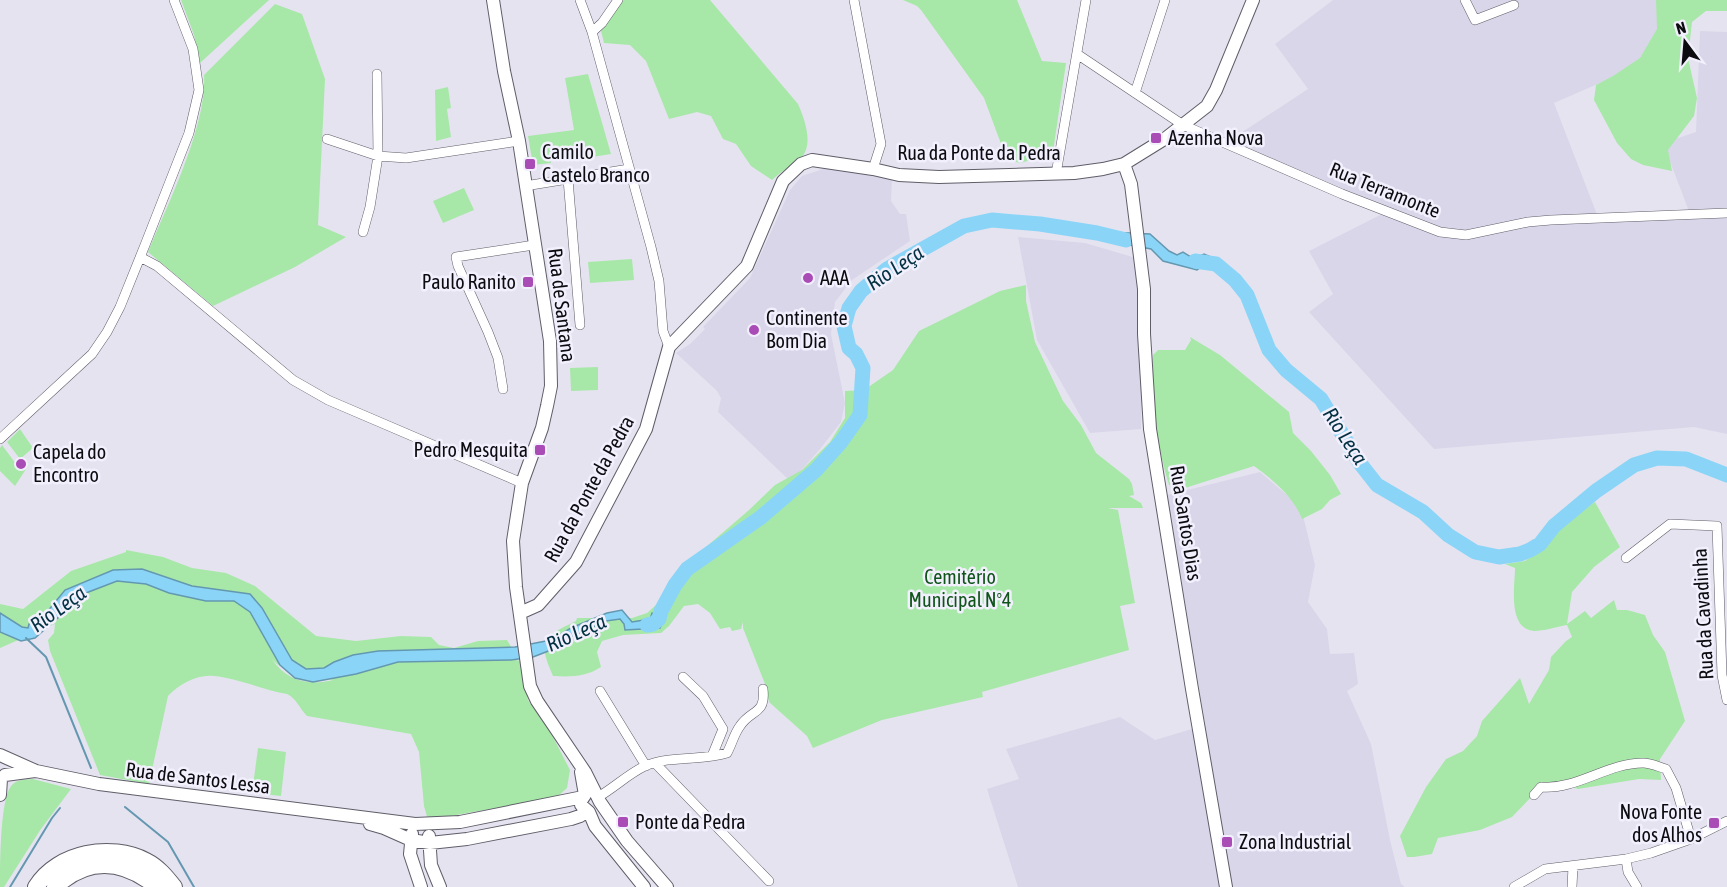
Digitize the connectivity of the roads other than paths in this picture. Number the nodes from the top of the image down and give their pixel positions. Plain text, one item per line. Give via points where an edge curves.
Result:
1 (174, 0) edge
2 (493, 0) edge
3 (580, 0) edge
4 (618, 0) edge
5 (854, 0) edge
6 (1086, 0) edge
7 (1165, 0) edge
8 (1253, 0) edge
9 (1465, 0) edge
10 (1514, 5) dead end
11 (592, 32) junction
12 (1077, 54) junction
13 (377, 74) dead end
14 (1135, 93) junction
15 (1183, 125) junction
16 (327, 139) dead end
17 (519, 141) junction
18 (378, 156) junction
19 (1124, 164) junction
20 (629, 169) junction
21 (873, 169) junction
22 (1056, 174) junction
23 (568, 179) junction
24 (525, 186) junction
25 (1727, 213) edge
26 (363, 232) dead end
27 (534, 245) junction
28 (140, 257) junction
29 (580, 325) dead end
30 (669, 347) junction
31 (503, 389) dead end
32 (0, 439) edge
33 (522, 483) junction
34 (1626, 558) dead end
35 (520, 613) junction
36 (683, 677) dead end
37 (764, 689) dead end
38 (600, 691) dead end
39 (1727, 700) edge
40 (0, 755) edge
41 (712, 756) junction
42 (651, 764) junction
43 (36, 771) junction
44 (2, 778) edge
45 (0, 795) edge
46 (1533, 795) dead end
47 (592, 797) junction
48 (588, 812) junction
49 (356, 817) junction
50 (1727, 821) edge
51 (415, 824) junction
52 (428, 825) junction
53 (1691, 839) junction
54 (411, 840) junction
55 (430, 843) junction
56 (1626, 859) junction
57 (1573, 866) junction
58 (769, 881) dead end
59 (1529, 883) edge
60 (36, 887) edge
61 (55, 887) edge
62 (158, 887) edge
63 (174, 887) edge
64 (421, 887) edge
65 (440, 887) edge
66 (644, 887) edge
67 (667, 887) edge
68 (1226, 887) edge
69 (1514, 887) edge
70 (1572, 887) edge
71 (1637, 887) edge

1 - 28 street via 193,49 199,90 189,134
2 - 17 street, Rua de Santana
3 - 11 street
4 - 11 street
5 - 21 street via 881,144
6 - 12 street
7 - 14 street
8 - 15 street, Rua da Ponte da Pedra via 1208,106
9 - 10 street via 1475,20
11 - 20 street
12 - 14 street, Rua Terramonte
12 - 22 street
13 - 18 street
14 - 15 street, Rua Terramonte
15 - 19 street, Rua da Ponte da Pedra
15 - 25 street, Rua Terramonte via 1440,232 1466,235 1551,220
16 - 18 street
17 - 18 street via 406,158
17 - 24 street, Rua de Santana
18 - 26 street
19 - 22 street, Rua da Ponte da Pedra
19 - 68 street, Rua Santos Dias via 1133,197 1144,289 1150,429
20 - 23 street
20 - 30 street via 659,281 663,332
21 - 22 street, Rua da Ponte da Pedra via 899,176
21 - 30 street, Rua da Ponte da Pedra via 812,160 792,171 783,181 747,266
23 - 24 street
23 - 29 street
24 - 27 street, Rua de Santana
27 - 31 street via 456,257 498,358
27 - 33 street, Rua de Santana via 550,341 551,386 542,428
28 - 32 street via 120,307 92,354
28 - 33 street via 157,266 293,380 414,438
30 - 35 street, Rua da Ponte da Pedra via 646,429 576,562 538,606
33 - 35 street, Rua de Santana via 513,542
34 - 39 street, Rua da Cavadinha via 1670,524 1717,522 1722,675
35 - 47 street, Rua de Santana via 530,686 589,780
36 - 41 street via 703,696 723,729
37 - 41 street via 762,707 743,722 728,753
38 - 42 street
40 - 43 street, Rua de Santos Lessa
40 - 44 street via 7,764
41 - 42 street
42 - 47 street
42 - 58 street
43 - 44 street, Rua de Santos Lessa
43 - 49 street, Rua de Santos Lessa via 99,784
44 - 45 street
46 - 53 street via 1541,787 1556,788 1622,766 1644,763 1666,769 1676,788
47 - 48 street via 582,805
47 - 52 street, Rua de Santos Lessa
47 - 67 street
48 - 55 street, Rua de Santos Lessa via 571,819
48 - 66 street
49 - 51 street, Rua de Santos Lessa
49 - 54 street, Rua de Santos Lessa
50 - 53 street
51 - 52 street, Rua de Santos Lessa
51 - 54 street
52 - 55 street
53 - 56 street
54 - 55 street, Rua de Santos Lessa
54 - 64 street via 410,854
55 - 65 street via 431,865
56 - 57 street
56 - 71 street
57 - 59 street via 1545,869
57 - 70 street
59 - 69 street
60 - 63 highway via 57,865 100,852 146,861
61 - 62 highway via 76,870 97,865 130,869

